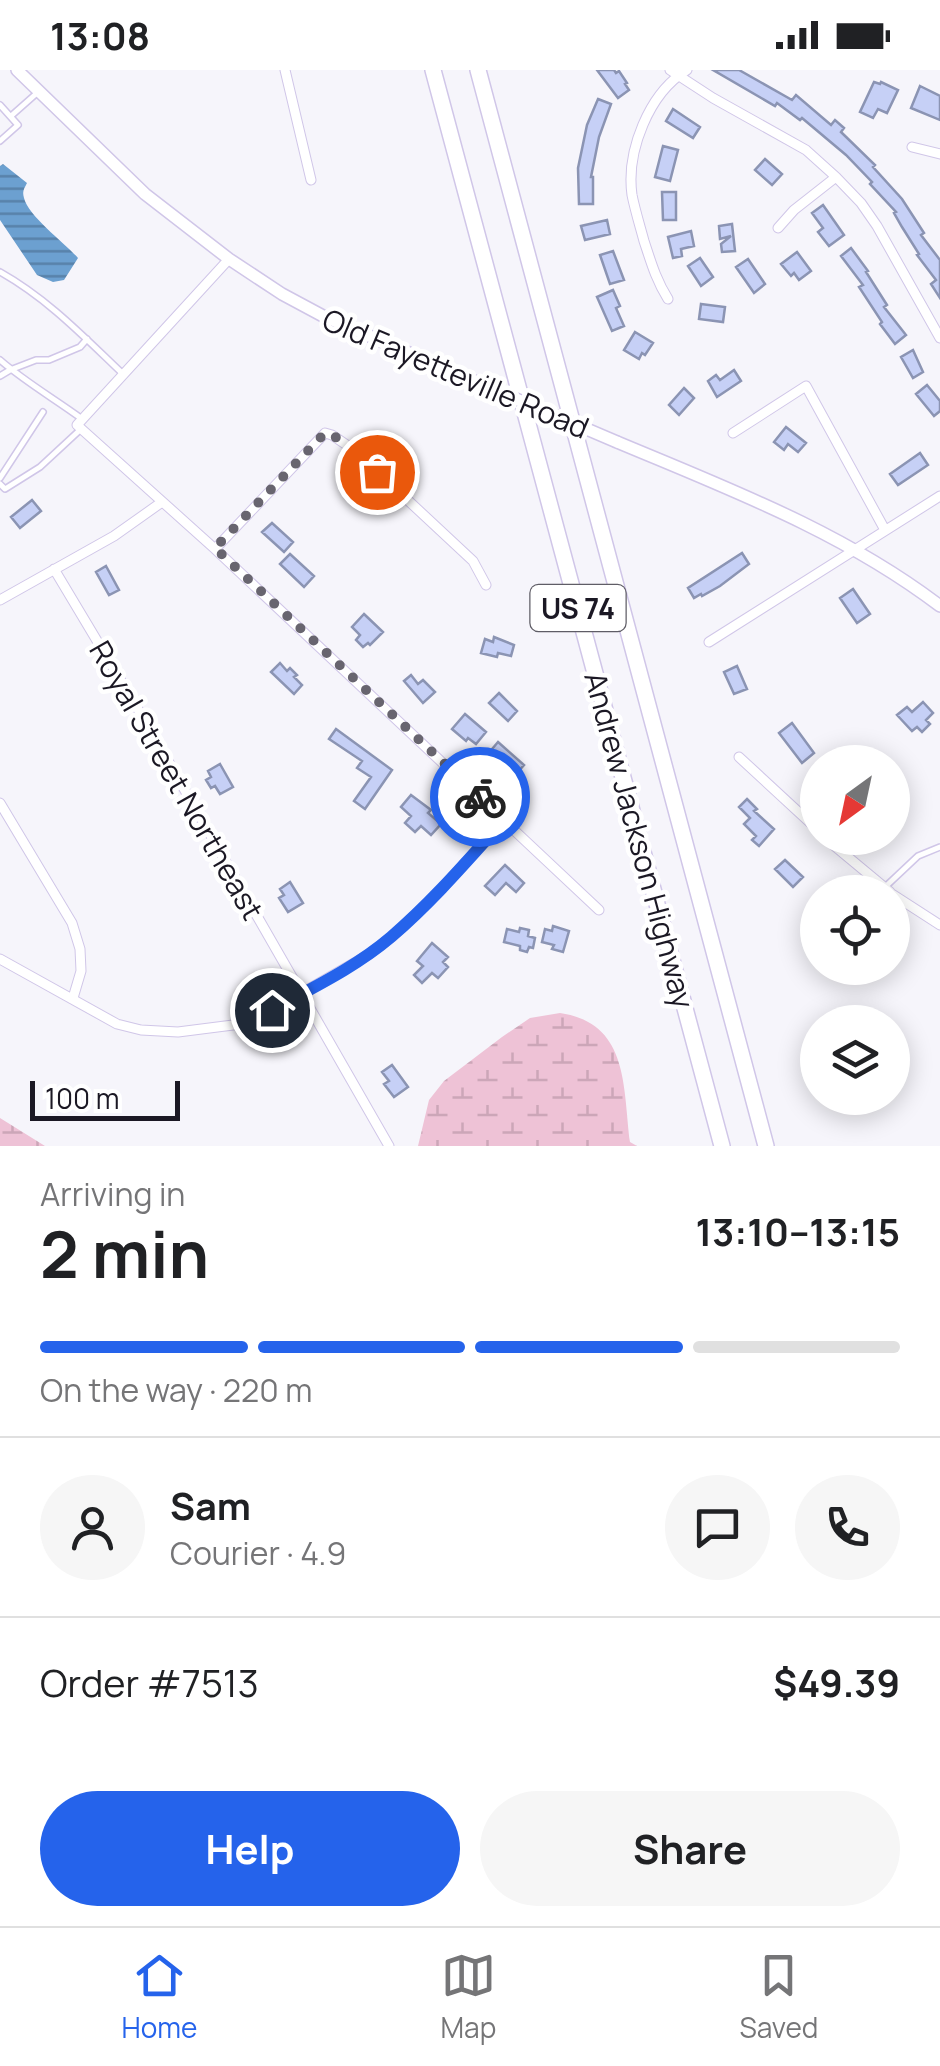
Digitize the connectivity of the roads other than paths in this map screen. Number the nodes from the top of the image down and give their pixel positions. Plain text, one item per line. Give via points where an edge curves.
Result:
1 (285, 70) edge
2 (433, 70) edge
3 (478, 70) edge
4 (21, 71) edge
5 (679, 72) edge
6 (39, 92) junction
7 (0, 106) edge
8 (10, 117) junction
9 (0, 141) edge
10 (912, 146) dead end
11 (940, 154) edge
12 (836, 177) junction
13 (311, 180) dead end
14 (778, 228) dead end
15 (229, 259) junction
16 (0, 272) edge
17 (668, 299) dead end
18 (940, 338) edge
19 (87, 340) junction
20 (0, 360) edge
21 (10, 370) junction
22 (124, 374) junction
23 (0, 376) edge
24 (44, 412) dead end
25 (80, 424) junction
26 (733, 433) dead end
27 (1, 486) edge
28 (940, 496) edge
29 (162, 502) junction
30 (885, 530) junction
31 (215, 548) junction
32 (855, 550) junction
33 (54, 569) junction
34 (486, 585) dead end
35 (0, 600) edge
36 (940, 606) edge
37 (709, 642) dead end
38 (739, 757) dead end
39 (0, 803) edge
40 (800, 813) edge
41 (504, 820) junction
42 (940, 847) edge
43 (846, 855) edge
44 (870, 875) edge
45 (897, 875) edge
46 (910, 905) edge
47 (598, 910) dead end
48 (940, 925) edge
49 (0, 959) edge
50 (303, 993) junction
51 (73, 998) junction
52 (389, 1146) edge
53 (722, 1146) edge
54 (766, 1146) edge

1 - 13 street
2 - 53 highway, Andrew Jackson Highway / US 74
3 - 54 highway, Andrew Jackson Highway / US 74
4 - 6 street, Old Fayetteville Road
5 - 12 street via 806,150
5 - 17 street via 648,115 633,166 638,219 656,282
6 - 8 lane
6 - 15 street, Old Fayetteville Road via 144,194
7 - 8 lane
8 - 9 lane via 18,125
10 - 11 street
12 - 14 street
12 - 18 street via 877,226
15 - 22 street
15 - 32 street, Old Fayetteville Road, bridge via 366,336 759,502
16 - 19 lane
19 - 21 lane
19 - 22 lane
20 - 21 lane
21 - 23 lane
21 - 25 lane
22 - 25 street
24 - 27 lane
25 - 27 lane via 40,467
25 - 29 street
26 - 30 street via 806,386
28 - 30 street
29 - 31 street
29 - 33 street
30 - 32 street
31 - 34 street via 325,433 354,450 472,561
31 - 41 street
32 - 36 street, Old Fayetteville Road
32 - 37 street
33 - 35 street
33 - 50 street, Royal Street Northeast
38 - 40 street
39 - 51 street via 72,923 81,970
41 - 47 street
41 - 50 street via 392,936
42 - 45 lane
43 - 44 street
46 - 48 street
49 - 51 street
50 - 51 street via 232,1025 178,1032 116,1024
50 - 52 street, Royal Street Northeast

